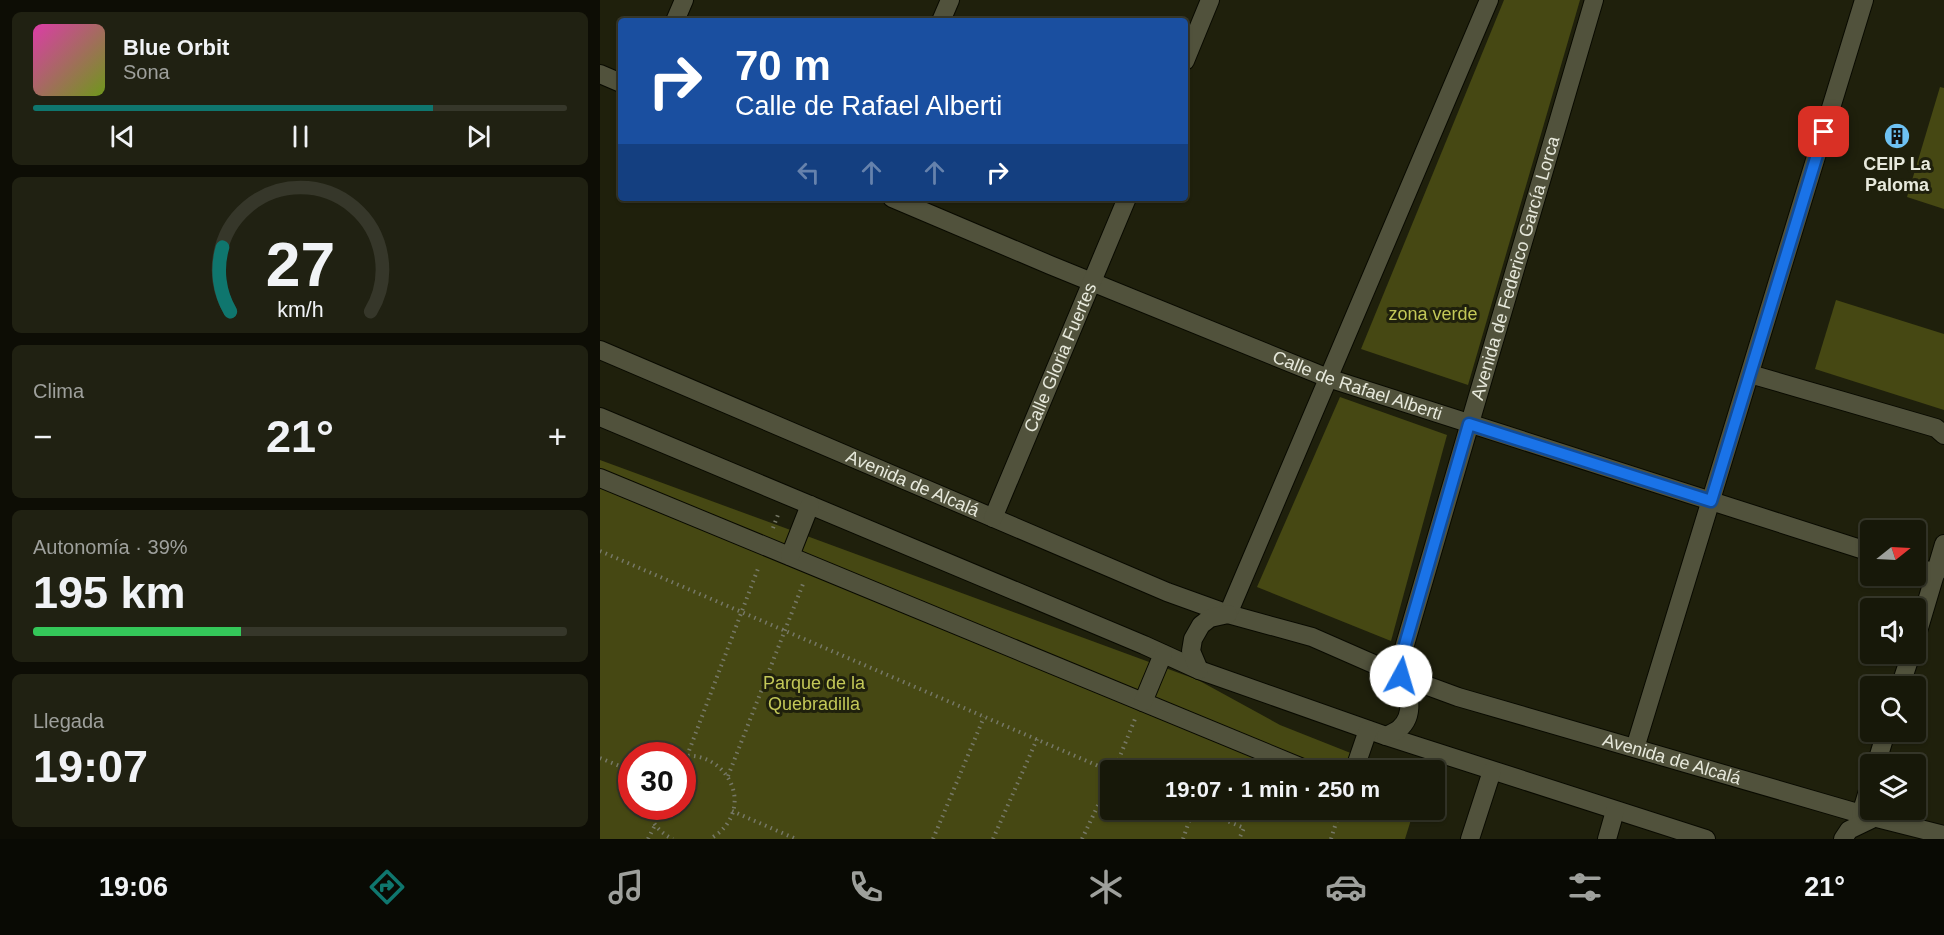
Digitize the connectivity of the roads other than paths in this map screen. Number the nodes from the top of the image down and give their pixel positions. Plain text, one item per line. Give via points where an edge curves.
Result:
1 (684, 0) edge
2 (950, 0) edge
3 (1210, 0) edge
4 (1489, 0) edge
5 (1594, 0) edge
6 (1864, 0) edge
7 (676, 18) edge
8 (942, 18) edge
9 (1188, 54) edge
10 (600, 74) edge
11 (618, 82) edge
12 (899, 201) edge
13 (1126, 201) edge
14 (1092, 282) junction
15 (600, 350) edge
16 (1750, 374) junction
17 (1328, 378) junction
18 (600, 417) edge
19 (1469, 424) junction
20 (1944, 435) edge
21 (600, 478) edge
22 (1711, 501) junction
23 (810, 505) junction
24 (993, 518) junction
25 (1944, 544) edge
26 (1860, 549) edge
27 (790, 556) junction
28 (1940, 570) edge
29 (1926, 610) edge
30 (1228, 614) junction
31 (1163, 654) junction
32 (1198, 670) junction
33 (1401, 676) junction
34 (1143, 702) junction
35 (1368, 730) junction
36 (1386, 736) junction
37 (1635, 748) junction
38 (1283, 760) edge
39 (1358, 760) edge
40 (1492, 771) junction
41 (1616, 811) junction
42 (1860, 813) edge
43 (1863, 820) edge
44 (1885, 820) edge
45 (1944, 835) edge
46 (1470, 839) edge
47 (1607, 839) edge
48 (1706, 839) edge
49 (1844, 839) edge

1 - 7 street
2 - 8 street
3 - 9 street
4 - 17 street
5 - 19 street, Avenida de Federico García Lorca
6 - 16 street
10 - 11 street
12 - 14 street, Calle de Rafael Alberti
13 - 14 street, Calle Gloria Fuertes
14 - 17 street, Calle de Rafael Alberti
14 - 24 street, Calle Gloria Fuertes
15 - 24 street, Avenida de Alcalá
16 - 20 street via 1936,428
16 - 22 street
17 - 19 street, Calle de Rafael Alberti
17 - 30 street
18 - 23 street
19 - 22 street, Calle de Rafael Alberti
19 - 33 street, Avenida de Federico García Lorca via 1404,648
21 - 27 street
22 - 26 street, Calle de Rafael Alberti
22 - 37 street
23 - 27 street
23 - 31 street
24 - 30 street, Avenida de Alcalá
25 - 28 street
27 - 34 street
28 - 29 street
30 - 32 street via 1200,625 1191,651
30 - 33 street, Avenida de Alcalá via 1312,637
31 - 32 street
31 - 34 street
32 - 35 street
33 - 36 street via 1408,687 1408,714 1401,728
33 - 37 street, Avenida de Alcalá via 1458,697
34 - 38 street
35 - 36 street
35 - 39 street
36 - 40 street
37 - 42 street, Avenida de Alcalá
40 - 41 street
40 - 46 street
41 - 47 street
41 - 48 street
43 - 49 street
44 - 45 street, Avenida de Alcalá

